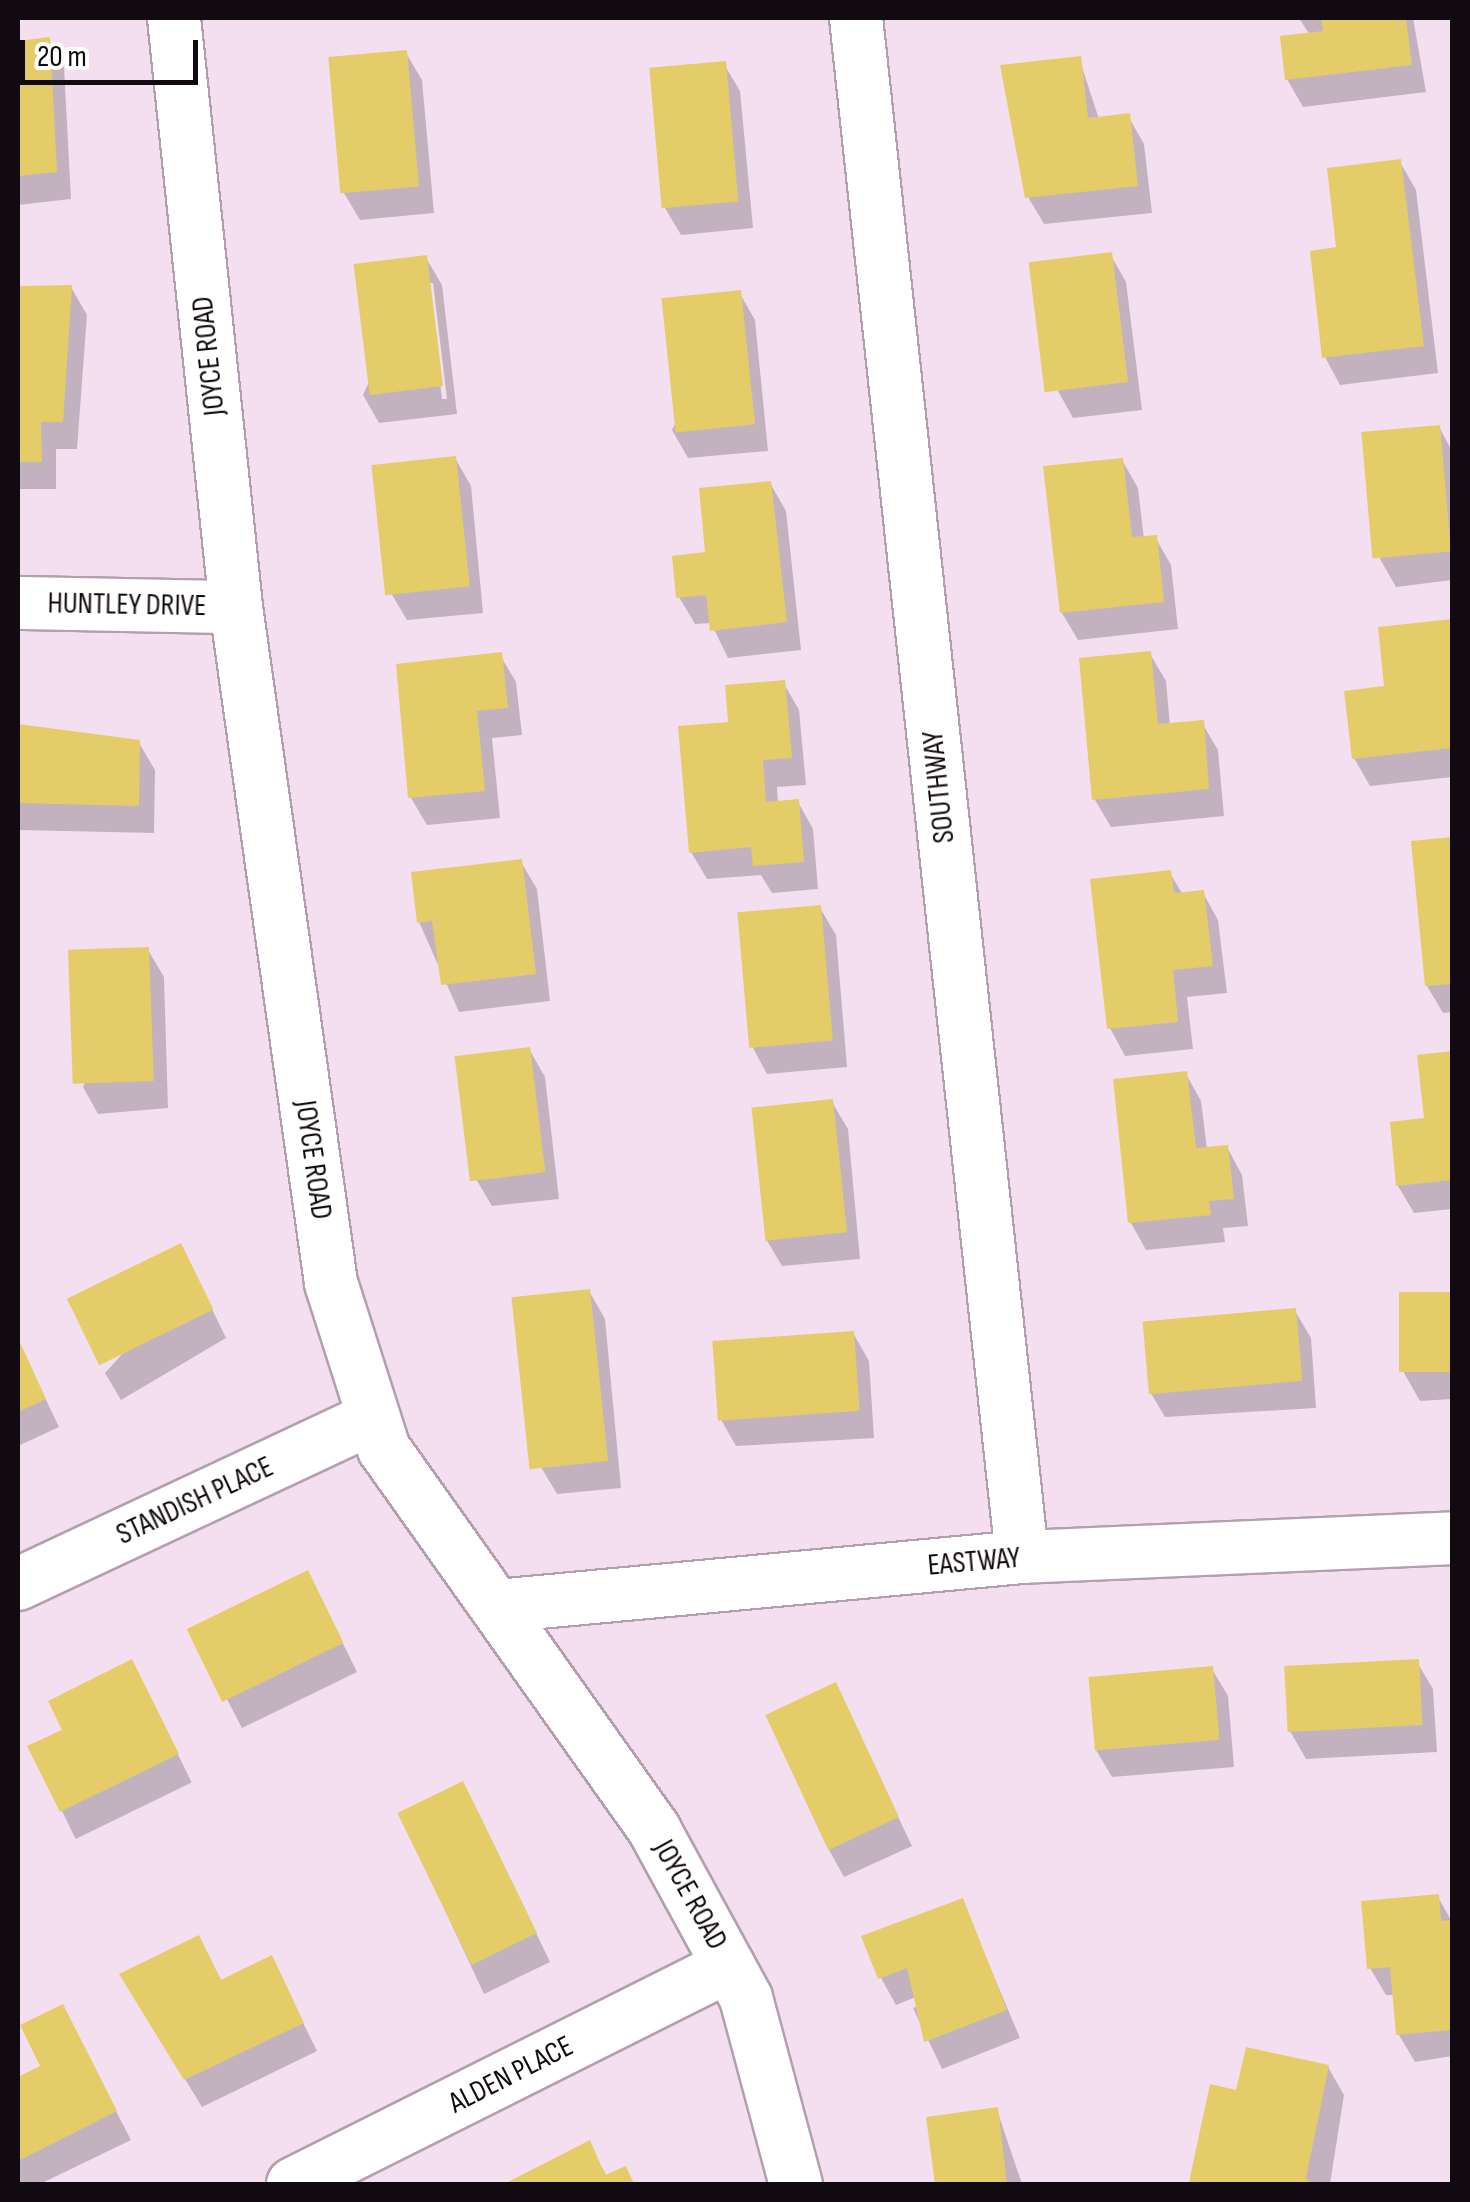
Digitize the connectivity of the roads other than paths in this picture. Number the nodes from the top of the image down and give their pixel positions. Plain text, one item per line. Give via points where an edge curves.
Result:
1 (174, 18) edge
2 (856, 18) edge
3 (18, 603) edge
4 (236, 607) junction
5 (373, 1418) junction
6 (1452, 1538) edge
7 (1022, 1557) junction
8 (18, 1584) edge
9 (497, 1606) junction
10 (728, 1966) junction
11 (294, 2184) edge
12 (796, 2184) edge

1 - 4 street, JOYCE ROAD
2 - 7 street, SOUTHWAY
3 - 4 street, HUNTLEY DRIVE
4 - 5 street, JOYCE ROAD via 331,1283
5 - 8 street, STANDISH PLACE
5 - 9 street, JOYCE ROAD via 384,1449
6 - 7 street, EASTWAY
7 - 9 street, EASTWAY
9 - 10 street, JOYCE ROAD via 655,1831
10 - 11 street, ALDEN PLACE
10 - 12 street, JOYCE ROAD via 746,1998

